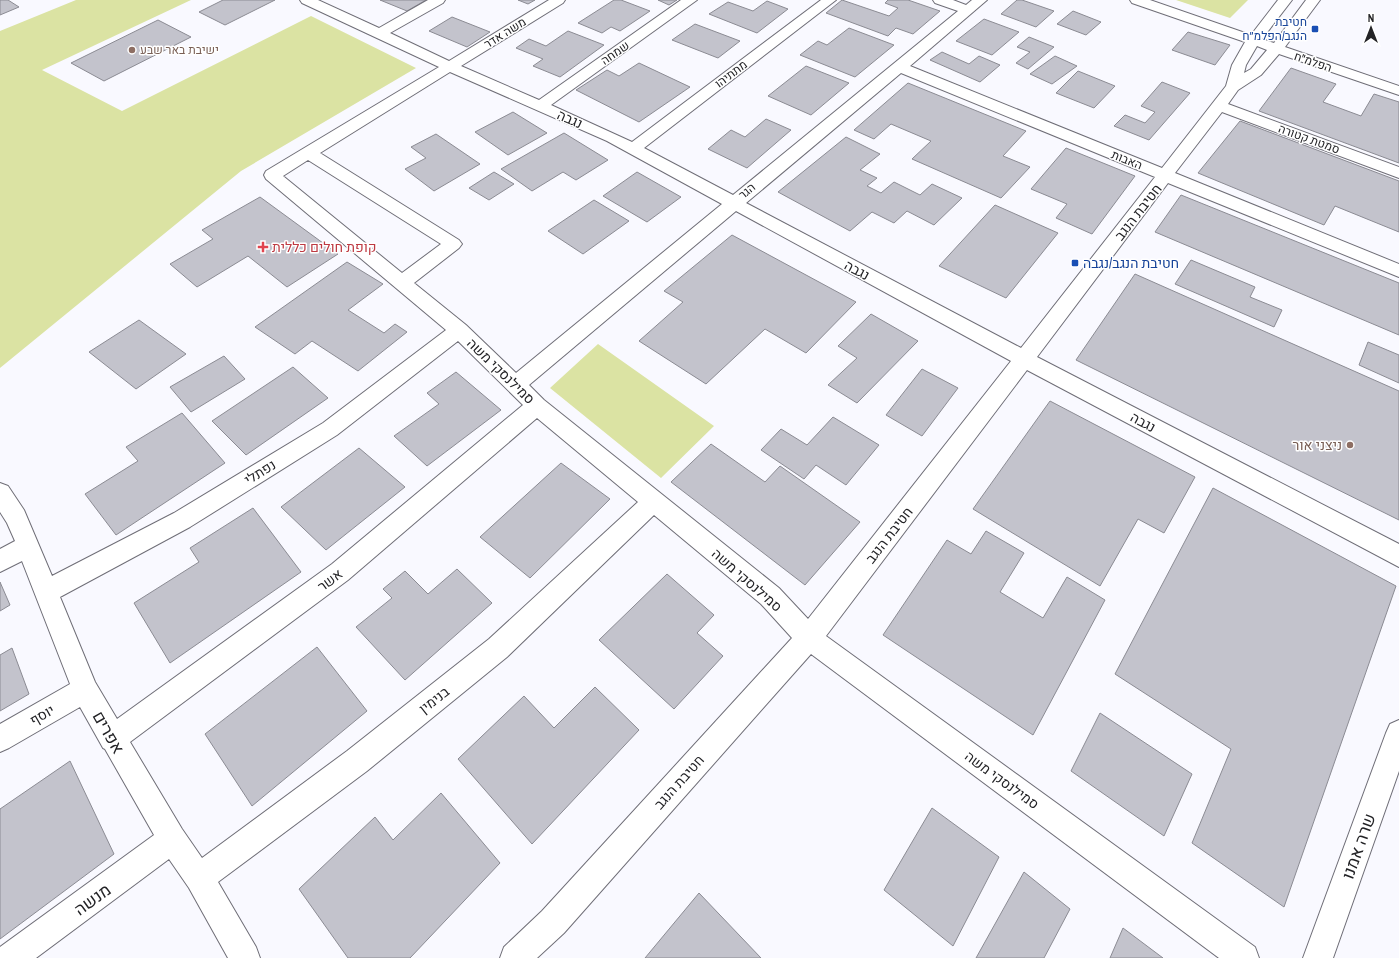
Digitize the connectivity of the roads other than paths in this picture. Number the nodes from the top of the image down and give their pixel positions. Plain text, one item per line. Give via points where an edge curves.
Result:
1 (307, 0) edge
2 (438, 0) edge
3 (558, 0) edge
4 (690, 0) edge
5 (829, 0) edge
6 (940, 0) edge
7 (1137, 0) edge
8 (1285, 0) edge
9 (1313, 0) edge
10 (974, 5) edge
11 (379, 34) junction
12 (1253, 41) junction
13 (1276, 49) junction
14 (451, 67) junction
15 (900, 67) junction
16 (1233, 87) junction
17 (1399, 91) edge
18 (540, 106) junction
19 (1219, 106) junction
20 (632, 149) junction
21 (309, 152) junction
22 (1399, 173) edge
23 (272, 175) joint
24 (1166, 176) junction
25 (733, 204) junction
26 (1399, 271) edge
27 (402, 283) junction
28 (458, 330) junction
29 (1024, 359) junction
30 (516, 384) junction
31 (537, 406) junction
32 (0, 493) edge
33 (654, 502) junction
34 (27, 546) junction
35 (1399, 556) edge
36 (0, 560) edge
37 (46, 592) junction
38 (809, 638) junction
39 (85, 690) junction
40 (1399, 733) edge
41 (0, 739) edge
42 (112, 739) junction
43 (172, 839) junction
44 (198, 878) junction
45 (11, 958) edge
46 (246, 958) edge
47 (515, 958) edge
48 (1244, 958) edge
49 (1318, 958) edge

1 - 11 street, נגבה
2 - 11 street
3 - 14 street, משה אדר
4 - 18 street, שמחה
5 - 20 street, מתתיהו
6 - 10 street
7 - 12 street, הפלמ"ח
8 - 12 street, חטיבת הנגב
9 - 13 street, חטיבת הנגב
10 - 15 street, הגר
11 - 14 street, נגבה
12 - 13 street, הפלמ"ח
12 - 16 street, חטיבת הנגב via 1239,65
13 - 16 street, חטיבת הנגב via 1256,72
13 - 17 street, הפלמ"ח
14 - 18 street, נגבה
14 - 21 street, משה אדר
15 - 24 street, האבות
15 - 25 street, הגר
16 - 19 street, חטיבת הנגב
18 - 20 street, נגבה
19 - 22 street, סמטת קטורה
19 - 24 street, חטיבת הנגב
20 - 25 street, נגבה
21 - 23 street, משה אדר
21 - 27 street via 453,244
23 - 27 street, סמילנסקי משה
24 - 26 street, האבות
24 - 29 street, חטיבת הנגב
25 - 29 street, נגבה
25 - 30 street, הגר
27 - 28 street, סמילנסקי משה
28 - 30 street, סמילנסקי משה
28 - 37 street, נפתלי via 330,429 182,520
29 - 35 street, נגבה
29 - 38 street, חטיבת הנגב
30 - 31 street, סמילנסקי משה
31 - 33 street, סמילנסקי משה
31 - 42 street, אשר via 340,572
32 - 34 street, אפרים via 16,518
33 - 38 street, סמילנסקי משה via 770,596
33 - 44 street, בנימין via 498,648 356,761
34 - 36 street
34 - 37 street, אפרים
37 - 39 street, אפרים
38 - 47 street, חטיבת הנגב via 554,922
38 - 48 street, סמילנסקי משה
39 - 41 street, יוסף
39 - 42 street, אפרים
40 - 49 street, שרה אמנו
42 - 43 street, אפרים
43 - 44 street, אפרים
43 - 45 street, מנשה
44 - 46 street, אפרים

